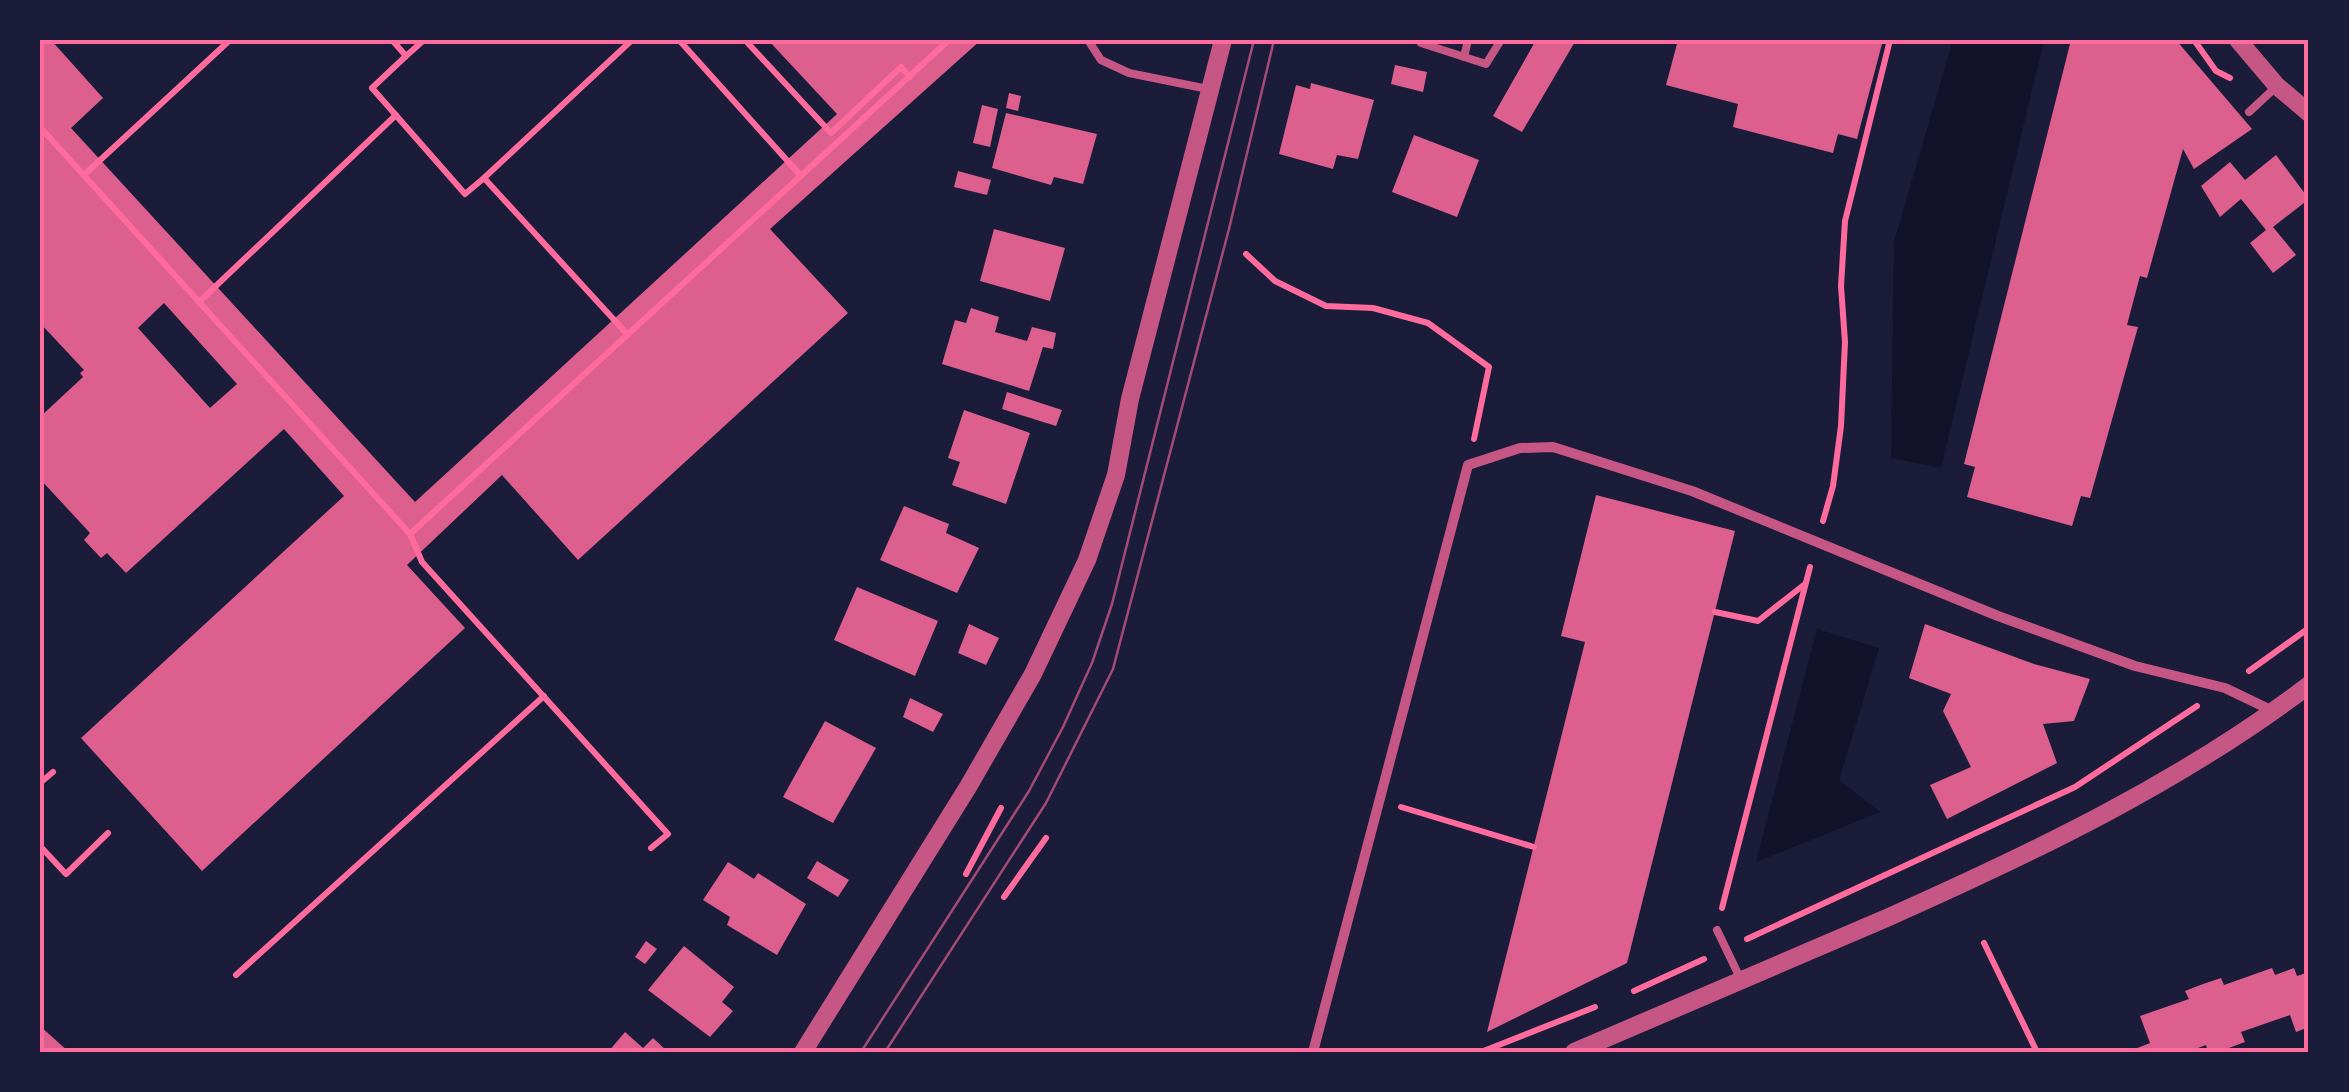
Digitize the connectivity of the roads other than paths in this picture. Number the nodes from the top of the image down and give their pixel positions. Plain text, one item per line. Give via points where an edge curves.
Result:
1 (1088, 40) edge
2 (1223, 40) edge
3 (1468, 40) edge
4 (1501, 40) edge
5 (2238, 40) edge
6 (1421, 44) dead end
7 (1464, 57) junction
8 (2276, 86) junction
9 (1210, 90) junction
10 (2249, 112) dead end
11 (2309, 113) edge
12 (2309, 686) edge
13 (2274, 712) junction
14 (1717, 930) road end
15 (1742, 982) junction
16 (803, 1052) edge
17 (1314, 1052) edge
18 (1574, 1052) edge

1 - 9 lane via 1100,60 1129,73
2 - 9 street
3 - 7 lane
4 - 7 lane via 1486,64
5 - 8 street
6 - 7 lane
8 - 10 lane
8 - 11 street
9 - 16 street via 1116,475 1087,560 1033,674
12 - 13 street
13 - 15 street via 2096,820
13 - 17 street via 2226,688 2083,648 1692,491 1554,448 1520,448 1468,465
14 - 15 lane
15 - 18 street

